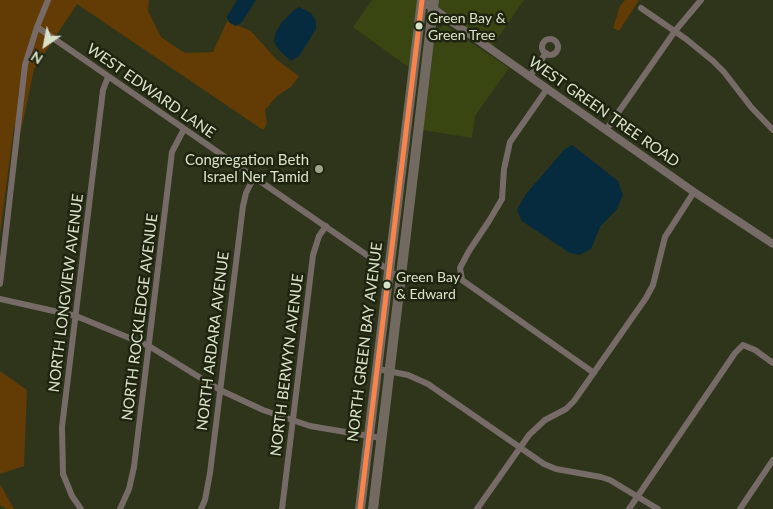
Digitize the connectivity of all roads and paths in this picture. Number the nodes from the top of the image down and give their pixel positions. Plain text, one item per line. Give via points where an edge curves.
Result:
1 (48, 0) edge
2 (422, 0) edge
3 (701, 0) edge
4 (434, 4) edge
5 (641, 8) dead end
6 (36, 27) junction
7 (675, 31) junction
8 (546, 53) dead end
9 (530, 76) junction
10 (108, 77) junction
11 (547, 89) junction
12 (184, 129) junction
13 (606, 130) junction
14 (773, 130) edge
15 (254, 177) junction
16 (694, 192) junction
17 (326, 226) junction
18 (773, 244) edge
19 (389, 270) junction
20 (400, 278) junction
21 (0, 284) edge
22 (0, 299) edge
23 (76, 316) junction
24 (149, 346) junction
25 (773, 363) edge
26 (378, 370) junction
27 (389, 371) junction
28 (594, 372) junction
29 (220, 390) junction
30 (293, 421) junction
31 (369, 437) junction
32 (381, 438) junction
33 (519, 447) junction
34 (773, 460) edge
35 (638, 496) junction
36 (81, 509) edge
37 (120, 509) edge
38 (201, 509) edge
39 (282, 509) edge
40 (360, 509) edge
41 (373, 509) edge
42 (477, 509) edge
43 (629, 509) edge
44 (658, 509) edge
45 (740, 509) edge

1 - 6 street
2 - 4 street, WEST GREEN TREE ROAD
2 - 19 main road, NORTH GREEN BAY AVENUE
3 - 7 street
4 - 9 street, WEST GREEN TREE ROAD
4 - 20 main road, NORTH GREEN BAY AVENUE
5 - 7 street
6 - 10 street, WEST EDWARD LANE
6 - 21 street via 26,65
7 - 13 street
7 - 14 street via 724,72
8 - 9 street
9 - 11 street, WEST GREEN TREE ROAD
10 - 12 street, WEST EDWARD LANE
10 - 23 street, NORTH LONGVIEW AVENUE
11 - 13 street, WEST GREEN TREE ROAD
11 - 28 street via 510,142 502,199 460,268 462,280
12 - 15 street, WEST EDWARD LANE
12 - 24 street, NORTH ROCKLEDGE AVENUE via 172,152
13 - 16 street, WEST GREEN TREE ROAD
15 - 17 street, WEST EDWARD LANE
15 - 29 street, NORTH ARDARA AVENUE via 243,206
16 - 18 street, WEST GREEN TREE ROAD
16 - 28 street via 665,237 651,291
17 - 19 street, WEST EDWARD LANE
17 - 30 street, NORTH BERWYN AVENUE via 313,255
19 - 20 street, WEST EDWARD LANE
19 - 26 main road, NORTH GREEN BAY AVENUE
20 - 27 main road, NORTH GREEN BAY AVENUE
22 - 23 street
23 - 24 street
23 - 36 street, NORTH LONGVIEW AVENUE via 62,427 62,458 66,484
24 - 29 street
24 - 37 street, NORTH ROCKLEDGE AVENUE via 134,467
25 - 35 street via 743,345 735,352
26 - 27 street
26 - 31 main road, NORTH GREEN BAY AVENUE
27 - 32 main road, NORTH GREEN BAY AVENUE
27 - 33 street via 428,384
28 - 33 street via 574,401 538,426
29 - 30 street
29 - 38 street, NORTH ARDARA AVENUE via 207,488
30 - 31 street
30 - 39 street, NORTH BERWYN AVENUE
31 - 32 street
31 - 40 main road, NORTH GREEN BAY AVENUE
32 - 41 main road, NORTH GREEN BAY AVENUE
33 - 35 street via 556,469 601,477
33 - 42 street
34 - 45 street
35 - 43 street
35 - 44 street

